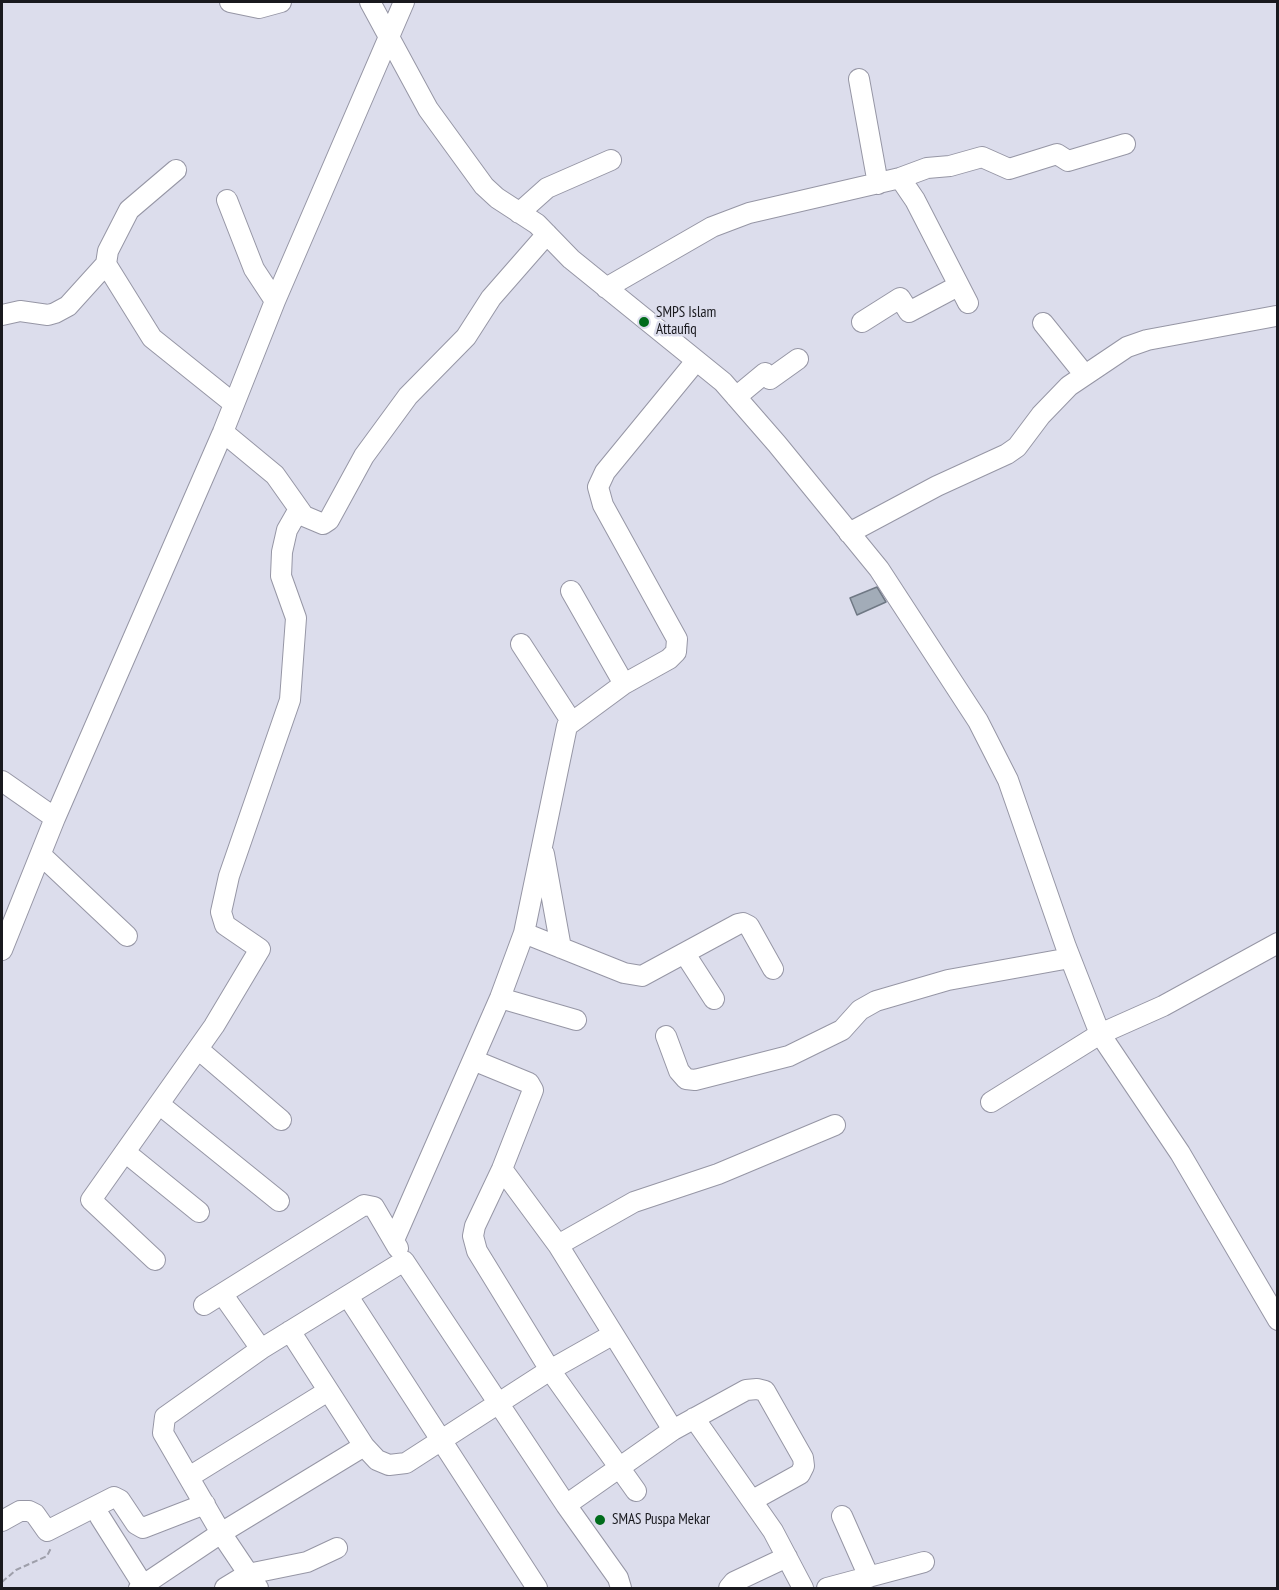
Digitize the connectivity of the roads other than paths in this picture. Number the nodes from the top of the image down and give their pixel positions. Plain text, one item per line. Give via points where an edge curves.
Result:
1 (230, 2) edge
2 (281, 2) edge
3 (370, 2) edge
4 (404, 2) edge
5 (388, 38) junction
6 (860, 79) dead end
7 (1125, 144) dead end
8 (611, 160) dead end
9 (176, 170) dead end
10 (900, 178) junction
11 (878, 184) junction
12 (227, 200) dead end
13 (519, 213) junction
14 (547, 234) junction
15 (106, 264) junction
16 (606, 288) junction
17 (275, 301) junction
18 (2, 315) edge
19 (1276, 316) dead end
20 (862, 322) dead end
21 (1043, 323) dead end
22 (798, 359) dead end
23 (696, 361) junction
24 (1084, 374) junction
25 (736, 397) junction
26 (233, 403) junction
27 (223, 432) junction
28 (299, 508) junction
29 (849, 533) junction
30 (571, 591) dead end
31 (521, 644) dead end
32 (624, 684) junction
33 (571, 722) junction
34 (2, 781) edge
35 (55, 818) junction
36 (542, 843) junction
37 (42, 856) junction
38 (524, 933) junction
39 (128, 936) dead end
40 (1278, 943) edge
41 (561, 948) junction
42 (2, 950) edge
43 (685, 954) junction
44 (1070, 958) junction
45 (773, 969) dead end
46 (500, 998) junction
47 (714, 999) dead end
48 (576, 1020) dead end
49 (1100, 1034) junction
50 (666, 1036) dead end
51 (198, 1049) junction
52 (473, 1060) junction
53 (991, 1102) dead end
54 (159, 1104) junction
55 (281, 1119) dead end
56 (835, 1125) dead end
57 (125, 1152) junction
58 (502, 1169) junction
59 (279, 1201) dead end
60 (199, 1212) dead end
61 (394, 1240) junction
62 (558, 1245) junction
63 (155, 1260) dead end
64 (404, 1261) junction
65 (223, 1295) junction
66 (349, 1298) junction
67 (204, 1305) dead end
68 (1278, 1320) edge
69 (290, 1331) junction
70 (612, 1335) junction
71 (261, 1349) junction
72 (550, 1370) junction
73 (328, 1391) junction
74 (498, 1403) junction
75 (694, 1418) junction
76 (673, 1430) junction
77 (439, 1440) junction
78 (364, 1446) junction
79 (621, 1467) junction
80 (189, 1477) junction
81 (636, 1491) dead end
82 (753, 1500) junction
83 (566, 1504) junction
84 (195, 1508) junction
85 (842, 1516) dead end
86 (100, 1517) dead end
87 (2, 1521) edge
88 (221, 1533) junction
89 (337, 1548) dead end
90 (787, 1557) junction
91 (924, 1562) dead end
92 (879, 1580) edge
93 (253, 1581) edge
94 (141, 1587) edge
95 (225, 1588) edge
96 (537, 1588) edge
97 (621, 1588) edge
98 (729, 1588) edge
99 (803, 1588) edge
100 (827, 1588) edge

1 - 2 street via 259,8
3 - 5 street
4 - 5 street
5 - 13 street via 428,109 463,159 484,186
5 - 17 street
6 - 11 street
7 - 10 street via 1068,161 1057,154 1009,169 982,157
8 - 13 street via 547,188
9 - 15 street via 129,210 108,250
10 - 11 street
10 - 20 street via 963,295 909,312 900,298
11 - 16 street via 734,218
12 - 17 street via 254,269
13 - 14 street
14 - 16 street
14 - 28 street via 491,298 466,337 408,396 364,456 329,520 323,524 304,516
15 - 18 street via 68,306 55,313 20,311
15 - 26 street via 152,338
16 - 23 street
17 - 26 street
19 - 24 street via 1147,340 1127,347
21 - 24 street
22 - 25 street via 770,379 765,373
23 - 25 street
23 - 32 street via 605,472 598,487 603,505 677,639 676,652 669,659
24 - 29 street via 1007,454
25 - 29 street
26 - 27 street
27 - 28 street via 275,476
27 - 35 street
28 - 51 street via 287,530 282,552 281,576 296,618 290,700 220,912 225,925 260,949
29 - 44 street via 879,569 978,721 1008,780
30 - 32 street
31 - 33 street
32 - 33 street
33 - 36 street via 561,745
34 - 35 street
35 - 37 street
36 - 38 street
36 - 41 street
37 - 39 street
37 - 42 street
38 - 41 street
38 - 46 street
40 - 49 street via 1163,1006
41 - 43 street via 632,976 651,973
43 - 45 street via 743,924 749,926
43 - 47 street
44 - 49 street
44 - 50 street via 948,980 876,1001 860,1010 842,1030 789,1056 695,1080 686,1079 679,1071
46 - 48 street
46 - 52 street
49 - 53 street
49 - 68 street via 1180,1152
51 - 54 street
51 - 55 street
52 - 58 street via 532,1086
52 - 61 street
54 - 57 street
54 - 59 street
56 - 62 street via 718,1174 634,1202
57 - 60 street
57 - 63 street via 91,1200
58 - 62 street
58 - 72 street via 472,1236 477,1251
61 - 64 street
61 - 65 street via 374,1207 364,1205
62 - 70 street
64 - 66 street
64 - 74 street
65 - 67 street
65 - 71 street
66 - 69 street
66 - 77 street
69 - 71 street
69 - 73 street
70 - 72 street
70 - 76 street
71 - 80 street via 165,1417 163,1433
72 - 74 street
72 - 79 street
73 - 78 street
73 - 80 street
74 - 77 street
74 - 83 street
75 - 76 street
75 - 82 street
75 - 82 street via 746,1390 765,1391 804,1466 800,1474
76 - 79 street
77 - 78 street via 406,1463 389,1465 377,1460
77 - 96 street
78 - 88 street
79 - 81 street
79 - 83 street
80 - 84 street
82 - 90 street
83 - 97 street
84 - 87 street via 143,1528 114,1497 47,1531 29,1511 20,1511
84 - 88 street
85 - 92 street
86 - 94 street
88 - 93 street
88 - 94 street
89 - 93 street
90 - 98 street
90 - 99 street
91 - 92 street
92 - 100 street
93 - 95 street

